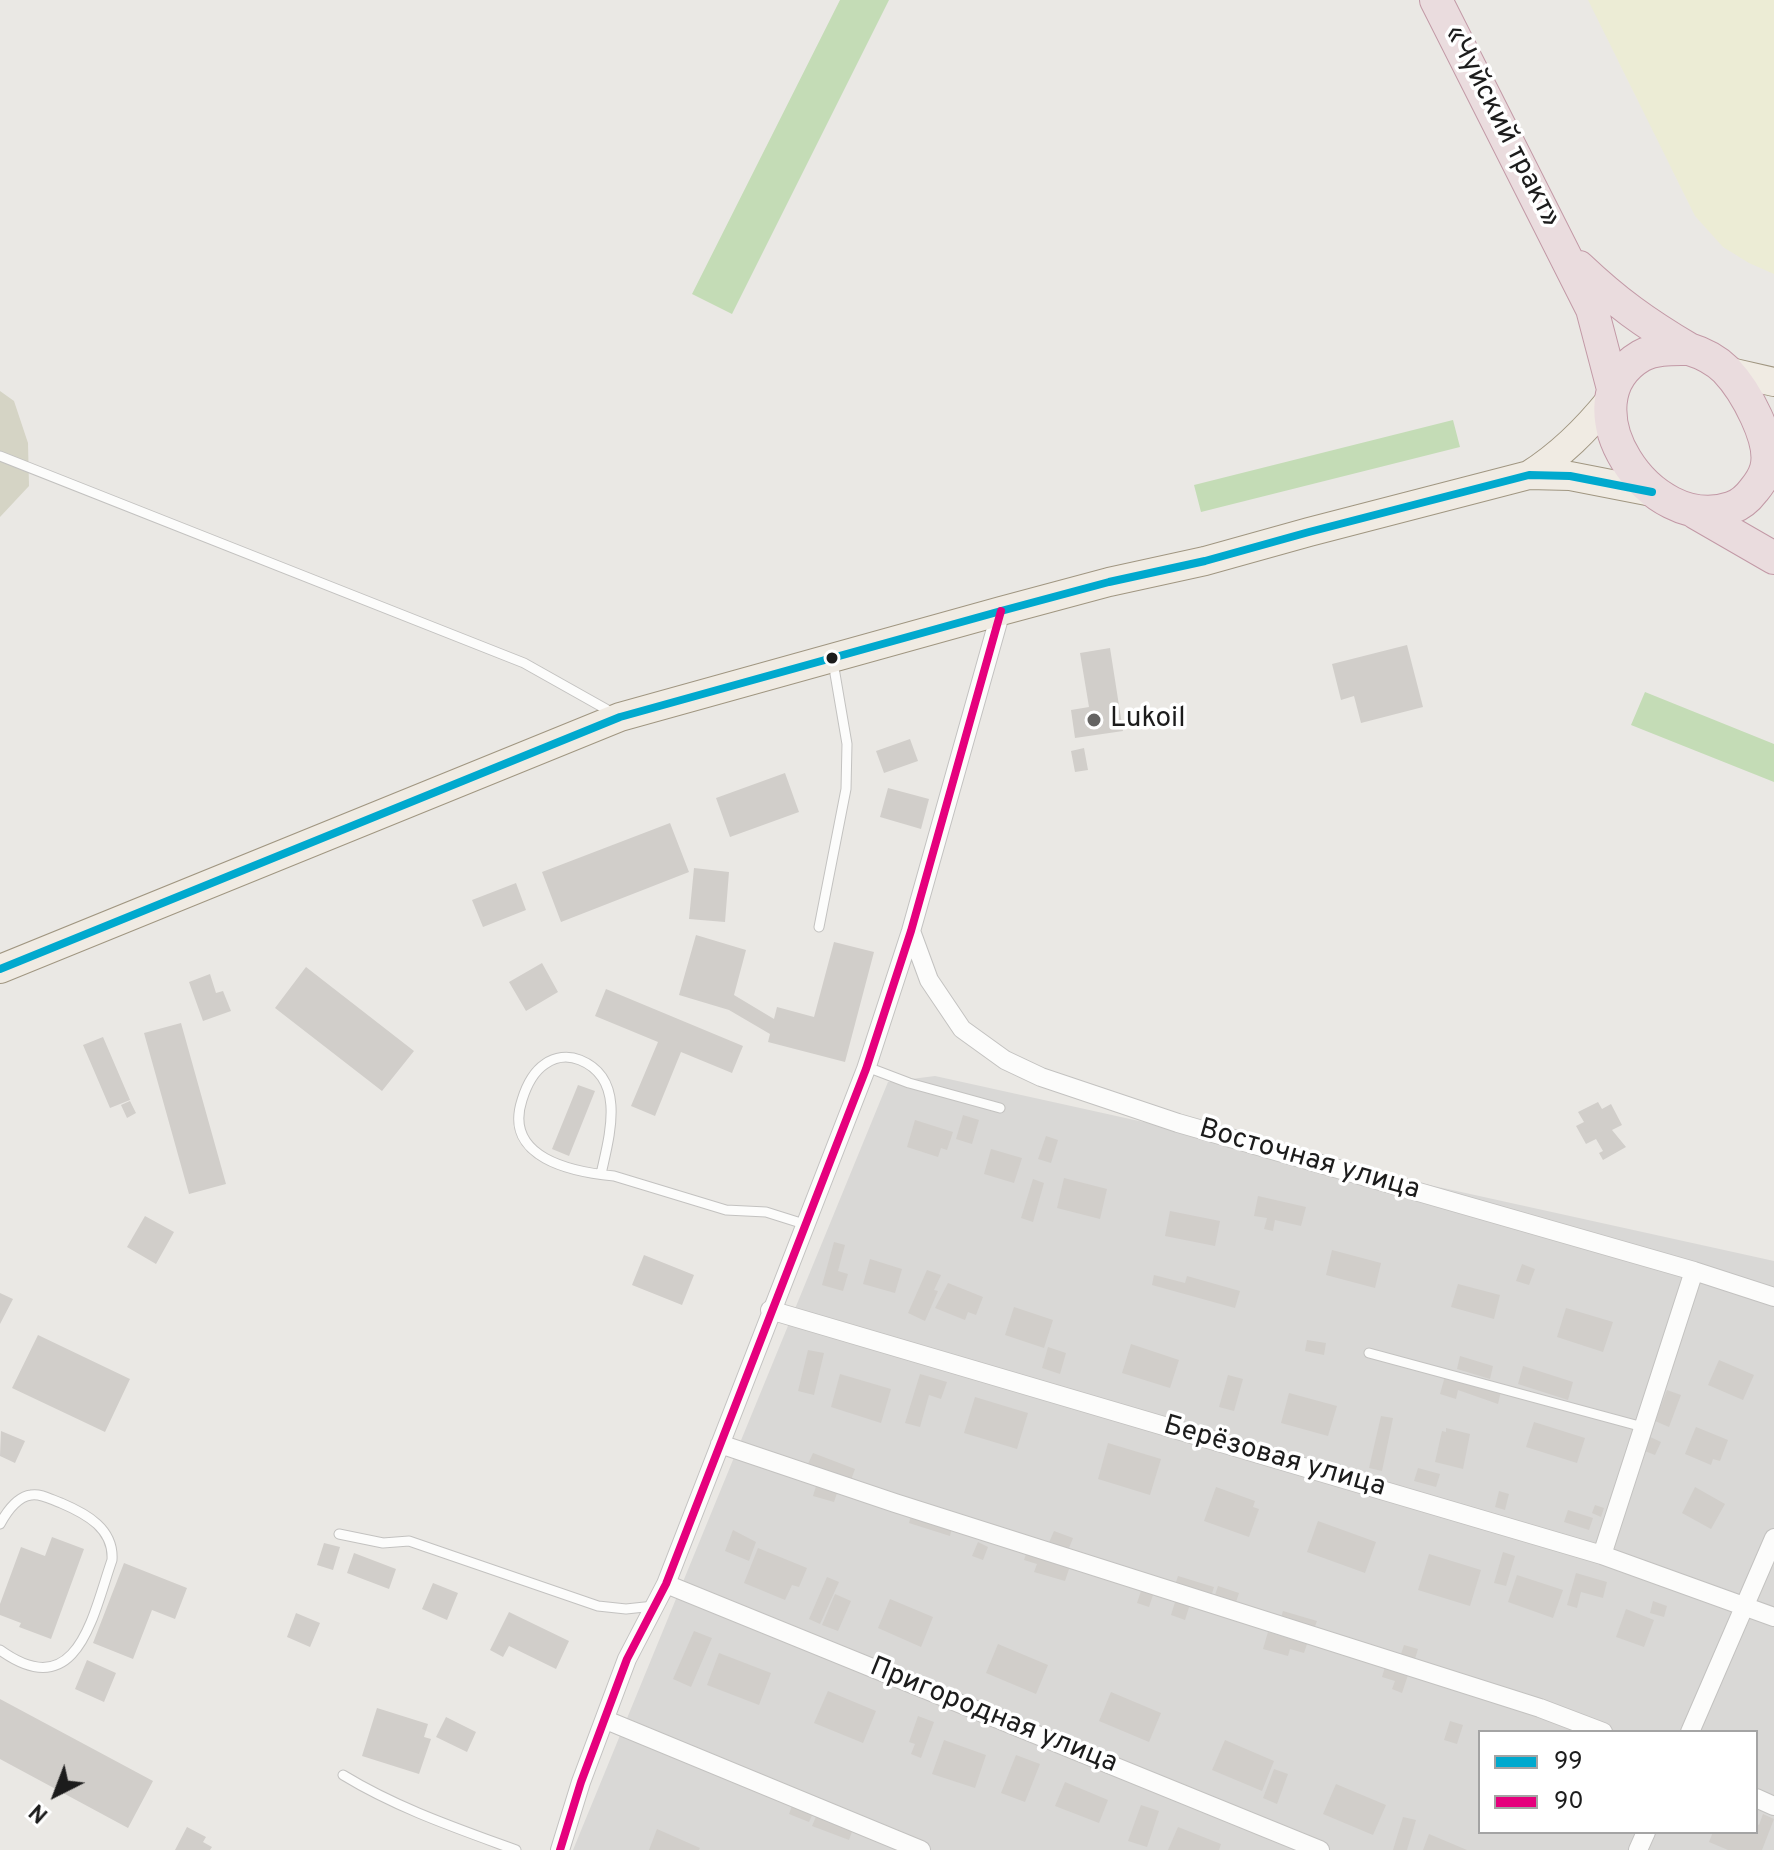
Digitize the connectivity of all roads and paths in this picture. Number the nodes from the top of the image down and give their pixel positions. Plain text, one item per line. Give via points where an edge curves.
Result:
1 (1436, 0) edge
2 (1565, 253) junction
3 (1689, 349) junction
4 (1726, 371) junction
5 (1774, 382) edge
6 (1612, 394) junction
7 (0, 456) edge
8 (1770, 469) edge
9 (1529, 475) junction
10 (1652, 492) junction
11 (1696, 513) junction
12 (1774, 558) edge
13 (1001, 611) junction
14 (832, 658) junction
15 (620, 717) junction
16 (819, 927) dead end
17 (911, 931) junction
18 (0, 969) edge
19 (867, 1067) junction
20 (1000, 1108) dead end
21 (601, 1174) junction
22 (804, 1224) junction
23 (1694, 1271) junction
24 (1774, 1297) edge
25 (770, 1310) junction
26 (1369, 1353) dead end
27 (1643, 1427) junction
28 (720, 1444) junction
29 (0, 1524) edge
30 (339, 1534) dead end
31 (1774, 1538) edge
32 (1602, 1555) junction
33 (666, 1584) junction
34 (1743, 1605) junction
35 (654, 1606) junction
36 (1774, 1617) edge
37 (0, 1650) edge
38 (606, 1720) junction
39 (1598, 1730) edge
40 (1691, 1730) edge
41 (343, 1775) dead end
42 (516, 1850) edge
43 (560, 1850) edge
44 (921, 1850) edge
45 (1320, 1850) edge

1 - 2 highway, «Чуйский тракт»
2 - 3 highway, «Чуйский тракт» via 1618,304
2 - 6 highway, «Чуйский тракт» via 1592,309
3 - 4 highway, «Чуйский тракт»
3 - 6 highway via 1643,355 1627,367
4 - 5 main road
4 - 8 highway, «Чуйский тракт» via 1758,418
6 - 9 main road via 1585,431
6 - 10 highway, «Чуйский тракт» via 1620,449
7 - 15 lane via 524,663
8 - 11 highway, «Чуйский тракт» via 1735,507
9 - 10 main road via 1570,476
9 - 13 main road
10 - 11 highway, «Чуйский тракт»
11 - 12 highway, «Чуйский тракт»
13 - 14 main road
13 - 17 street
14 - 15 main road
14 - 16 lane via 847,744 846,789
15 - 18 main road
17 - 19 street
17 - 23 street, Восточная улица via 929,980 962,1029 1005,1060 1041,1077 1178,1123
19 - 20 lane
19 - 22 street
21 - 21 lane via 550,1163 518,1126 532,1078 559,1057 581,1060 604,1079 609,1091 611,1132
21 - 22 lane via 726,1210 766,1212
22 - 25 street
23 - 24 street, Восточная улица
23 - 27 street
25 - 28 street
25 - 32 street, Берёзовая улица
26 - 27 lane
27 - 32 street
28 - 33 street
28 - 39 street
29 - 37 lane via 24,1497 44,1496 92,1519 113,1548 78,1650 53,1665 38,1667
30 - 35 lane via 383,1543 409,1541 598,1606
31 - 34 street
32 - 34 street, Берёзовая улица
33 - 35 street
33 - 45 street, Пригородная улица
34 - 36 street, Берёзовая улица
34 - 40 street
35 - 38 street via 627,1659
38 - 43 street
38 - 44 street
41 - 42 lane via 398,1805

